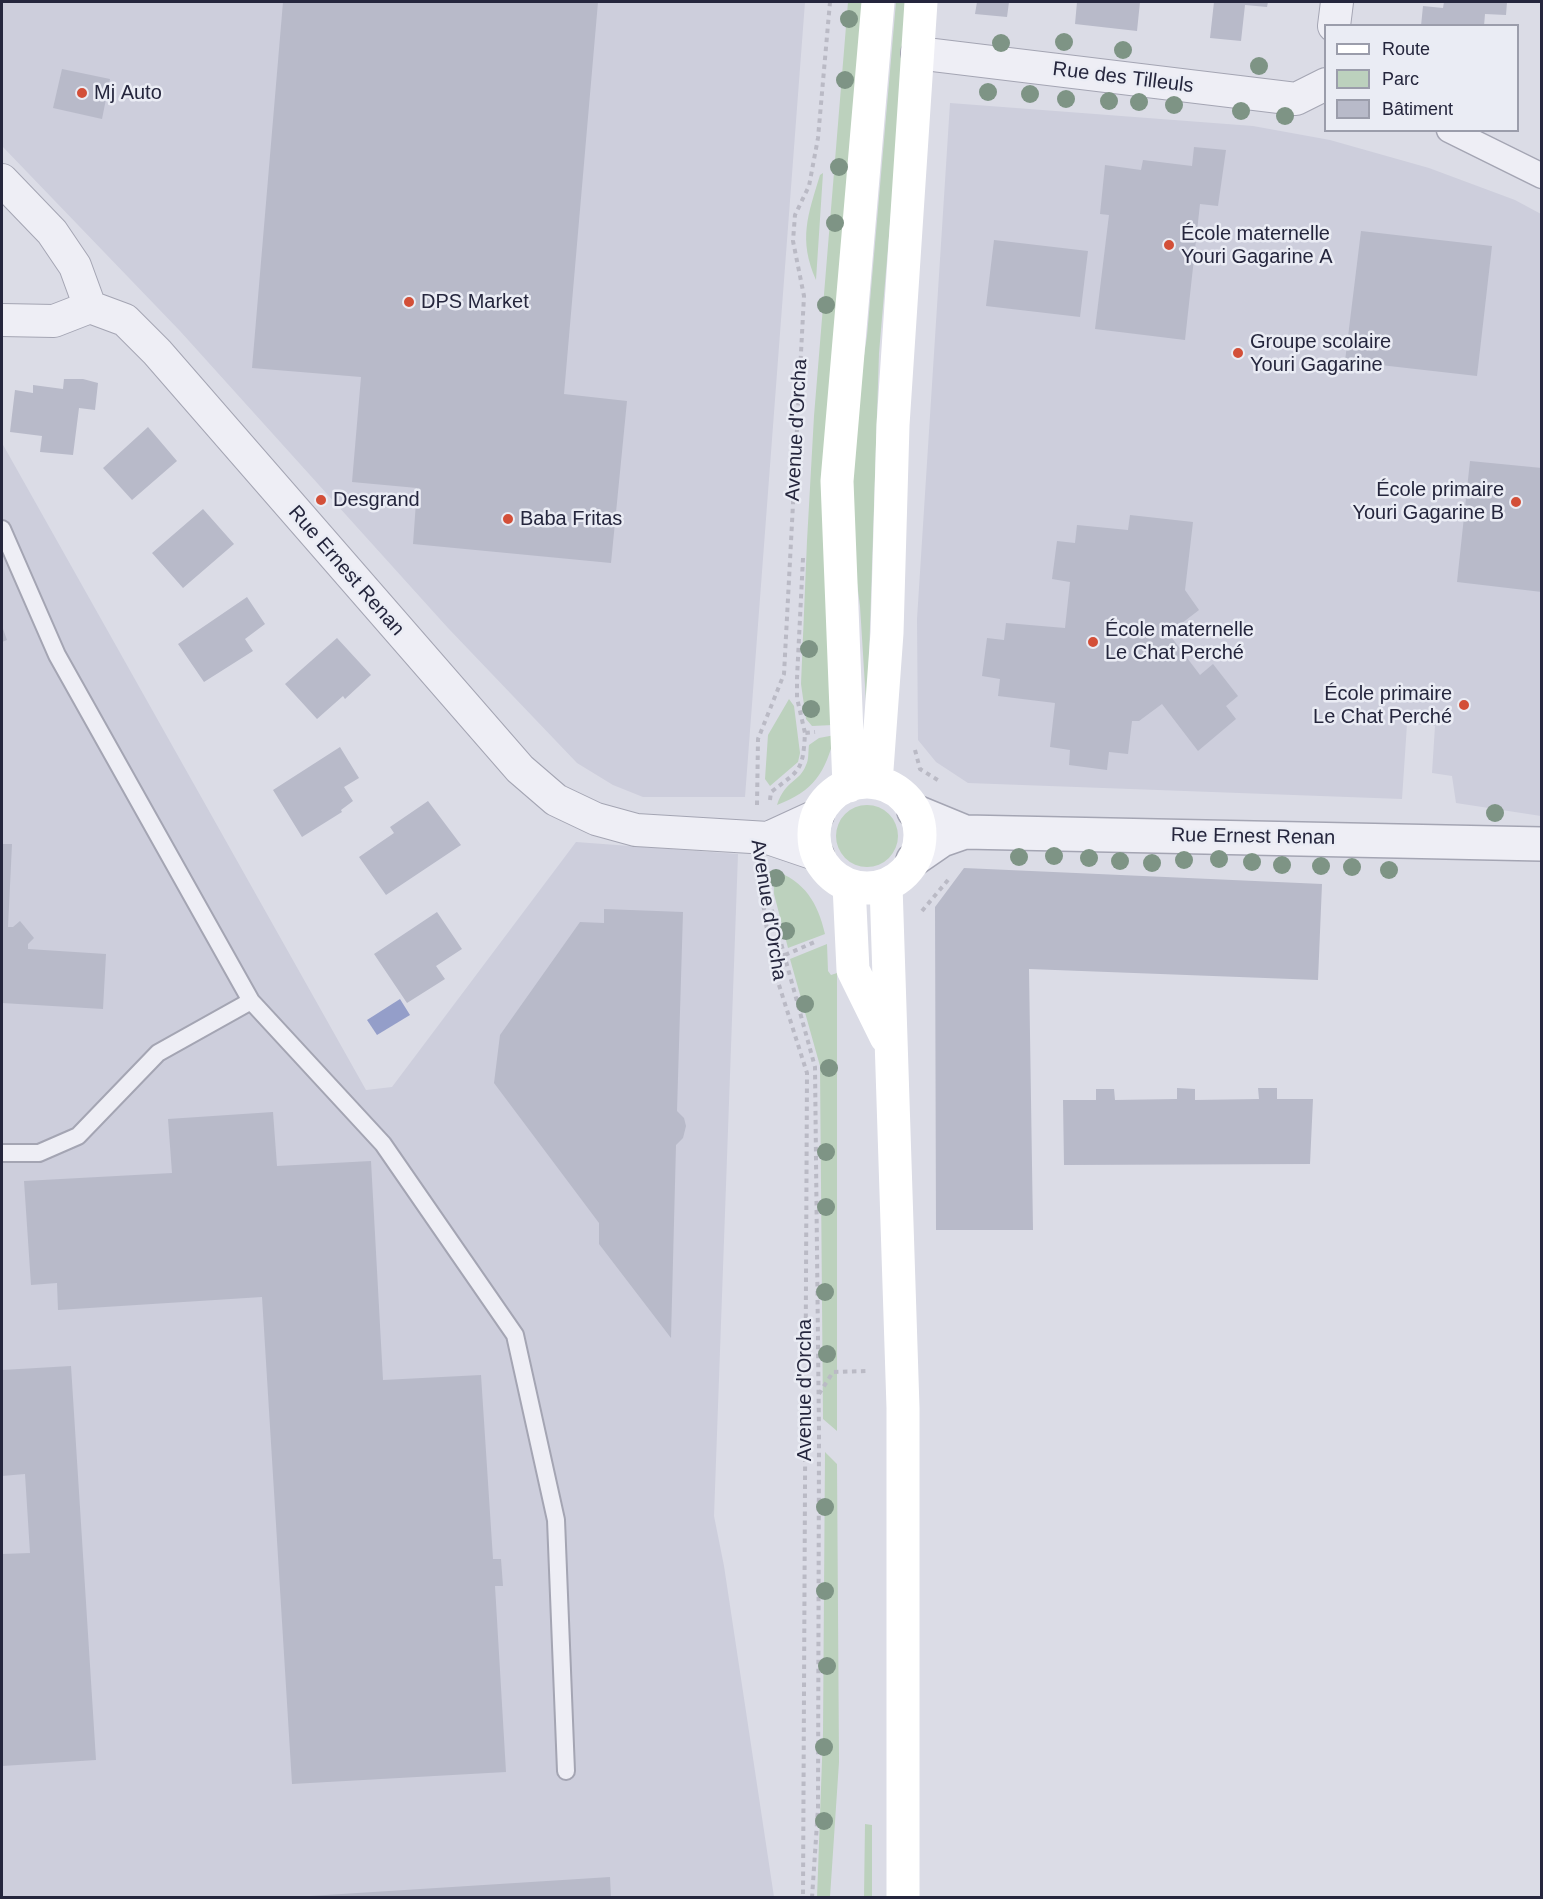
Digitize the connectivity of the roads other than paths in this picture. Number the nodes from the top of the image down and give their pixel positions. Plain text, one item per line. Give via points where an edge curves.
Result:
1 (878, 2) edge
2 (921, 2) edge
3 (1337, 2) edge
4 (1334, 24) edge
5 (917, 53) junction
6 (1324, 85) edge
7 (1453, 132) edge
8 (1542, 176) edge
9 (2, 180) edge
10 (90, 307) junction
11 (2, 320) edge
12 (2, 529) edge
13 (863, 785) junction
14 (914, 811) junction
15 (818, 815) junction
16 (965, 832) junction
17 (761, 838) junction
18 (1542, 844) edge
19 (818, 855) junction
20 (913, 861) junction
21 (849, 885) junction
22 (886, 885) junction
23 (251, 1001) junction
24 (892, 1048) junction
25 (2, 1153) edge
26 (566, 1771) dead end
27 (903, 1898) edge

1 - 13 main road via 837,481
2 - 5 main road
3 - 4 street
5 - 6 street, Rue des Tilleuls via 1296,99
5 - 13 main road via 893,425 886,633
7 - 8 street
9 - 10 street via 52,232 75,266
10 - 11 street via 54,321
10 - 17 street, Rue Ernest Renan via 125,320 157,352 520,769 556,800 596,819 636,830
12 - 23 lane via 57,655
13 - 14 main road via 899,793
13 - 15 main road via 831,798
14 - 16 street, Rue Ernest Renan
14 - 20 main road via 919,844
15 - 17 street, Rue Ernest Renan
15 - 19 main road via 814,842
16 - 18 street, Rue Ernest Renan
16 - 20 street, Rue Ernest Renan via 942,840
17 - 19 street, Rue Ernest Renan
19 - 21 main road via 836,878
20 - 22 main road
21 - 22 main road
21 - 24 main road via 853,970
22 - 24 main road
23 - 25 lane via 158,1053 78,1136 39,1153
23 - 26 lane via 383,1144 515,1335 556,1520
24 - 27 main road via 903,1408

